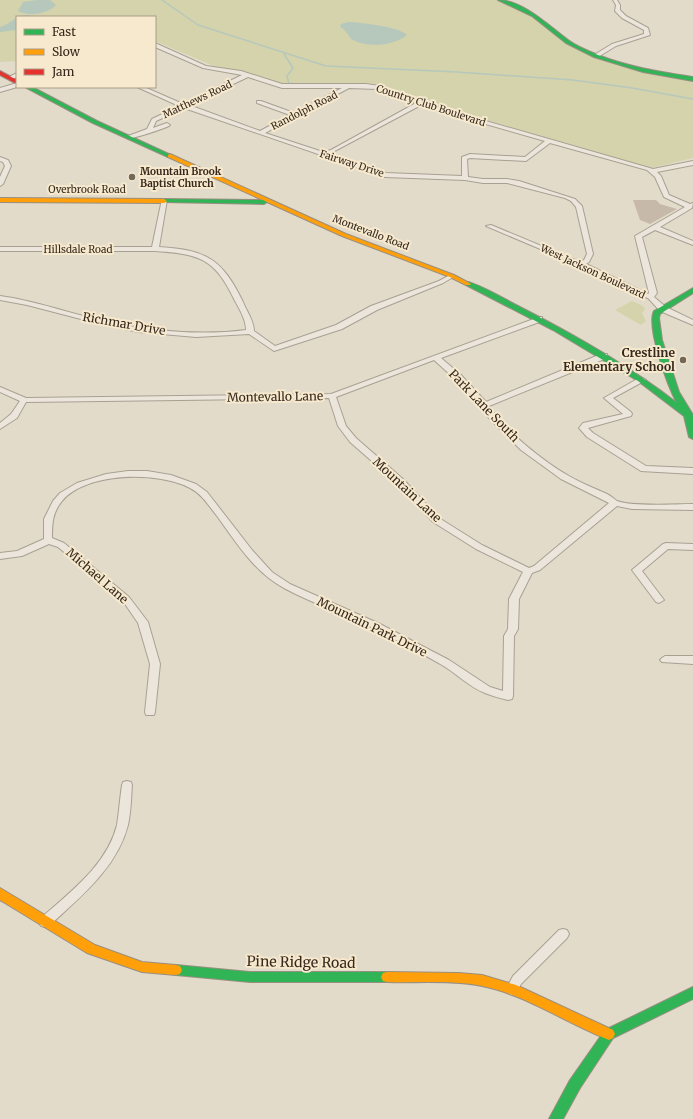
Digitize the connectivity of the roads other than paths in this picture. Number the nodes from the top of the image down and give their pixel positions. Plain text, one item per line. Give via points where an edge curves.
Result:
1 (500, 0) edge
2 (615, 0) edge
3 (156, 45) edge
4 (596, 56) junction
5 (0, 73) edge
6 (247, 75) junction
7 (15, 78) edge
8 (693, 79) edge
9 (16, 85) edge
10 (348, 86) junction
11 (30, 88) edge
12 (142, 88) edge
13 (0, 90) edge
14 (258, 102) dead end
15 (420, 102) junction
16 (184, 106) junction
17 (294, 115) junction
18 (167, 125) dead end
19 (149, 130) junction
20 (260, 133) junction
21 (130, 137) junction
22 (548, 141) junction
23 (324, 154) junction
24 (0, 159) edge
25 (693, 163) edge
26 (652, 171) junction
27 (465, 178) junction
28 (0, 184) edge
29 (0, 200) edge
30 (164, 200) junction
31 (270, 202) junction
32 (691, 208) edge
33 (489, 226) dead end
34 (656, 228) junction
35 (693, 243) edge
36 (0, 249) edge
37 (155, 249) junction
38 (580, 264) junction
39 (452, 276) junction
40 (693, 290) edge
41 (650, 297) junction
42 (0, 298) edge
43 (662, 309) junction
44 (539, 319) junction
45 (693, 323) edge
46 (250, 332) junction
47 (604, 356) junction
48 (436, 358) junction
49 (668, 372) junction
50 (644, 381) junction
51 (0, 389) edge
52 (332, 396) junction
53 (24, 400) junction
54 (485, 405) junction
55 (690, 416) edge
56 (0, 427) edge
57 (693, 437) edge
58 (693, 471) edge
59 (615, 503) junction
60 (693, 507) edge
61 (48, 540) junction
62 (693, 547) edge
63 (0, 556) edge
64 (528, 571) junction
65 (659, 600) dead end
66 (665, 660) dead end
67 (693, 660) edge
68 (150, 712) dead end
69 (127, 785) dead end
70 (0, 893) edge
71 (45, 922) junction
72 (563, 934) dead end
73 (512, 989) junction
74 (693, 993) edge
75 (609, 1034) junction
76 (556, 1119) edge

1 - 4 main road via 534,15 568,42
2 - 4 street via 617,10 624,17 646,29 646,34 636,40 608,46
3 - 6 street, Country Club Boulevard via 205,67
4 - 8 main road via 643,70
5 - 7 main road
6 - 10 street, Country Club Boulevard via 287,86
6 - 16 street, Matthews Road
9 - 13 street
10 - 15 street, Country Club Boulevard via 378,87
10 - 17 street, Randolph Road
11 - 21 main road, Montevallo Road
12 - 16 street, Fairway Drive
14 - 17 street
15 - 22 street, Country Club Boulevard
15 - 23 street
16 - 19 street, Matthews Road via 154,120
16 - 20 street, Fairway Drive
17 - 20 street, Randolph Road
18 - 19 street
19 - 21 street, Matthews Road
20 - 23 street, Fairway Drive
21 - 31 main road, Montevallo Road
22 - 26 street, Country Club Boulevard
22 - 27 street via 526,159 470,156 464,158
23 - 27 street, Fairway Drive via 385,175
24 - 28 street via 6,161 8,166
25 - 26 street
26 - 32 street via 658,176 666,196
27 - 38 street, Fairway Drive via 519,183 573,200 579,206 590,254 587,261
29 - 30 main road, Overbrook Road
30 - 31 main road, Overbrook Road
30 - 37 street
31 - 39 main road, Montevallo Road via 344,235
32 - 34 street
33 - 38 street, West Jackson Boulevard
34 - 35 street
34 - 41 street via 638,236 653,293
36 - 37 street, Hillsdale Road
37 - 46 street via 176,250 195,255 218,266 250,325
38 - 41 street, West Jackson Boulevard
39 - 44 main road, Montevallo Road
39 - 46 street via 374,308 339,327 274,349
40 - 43 main road
41 - 43 street, West Jackson Boulevard
42 - 46 street, Richmar Drive via 104,323 152,331 182,334
43 - 45 street, West Jackson Boulevard
43 - 49 main road via 655,318 658,340
44 - 47 main road, Montevallo Road
44 - 48 street, Montevallo Lane
47 - 50 main road, Montevallo Road
47 - 54 street
48 - 52 street, Montevallo Lane
48 - 54 street, Park Lane South
49 - 50 main road via 666,379
49 - 55 main road via 675,392
50 - 55 main road, Montevallo Road
50 - 58 street via 608,398 628,414 583,428 644,469
51 - 53 street, Montevallo Lane
52 - 53 street, Montevallo Lane
52 - 64 street, Mountain Lane via 342,426 352,440 401,482 436,520 479,547
53 - 56 street via 14,416
54 - 59 street, Park Lane South via 491,415 524,448 564,477
55 - 57 main road
59 - 60 street via 632,506
59 - 64 street via 537,568
61 - 63 street via 31,551 8,557
61 - 64 street, Mountain Park Drive via 48,519 57,502 63,494 80,485 128,474 168,477 193,486 204,494 249,552 269,574 287,586 377,626 446,663 487,690 508,696 509,636 513,629 514,599
61 - 68 street, Michael Lane via 61,545 126,599 143,622 155,664
62 - 65 street via 666,546 636,570
66 - 67 street
69 - 71 street via 122,825 112,852 86,884
70 - 71 main road, Pine Ridge Road
71 - 73 main road, Pine Ridge Road via 91,949 142,967 250,977 458,978 482,980
72 - 73 street via 517,980
73 - 75 main road, Pine Ridge Road
74 - 75 main road
75 - 76 main road via 575,1084

